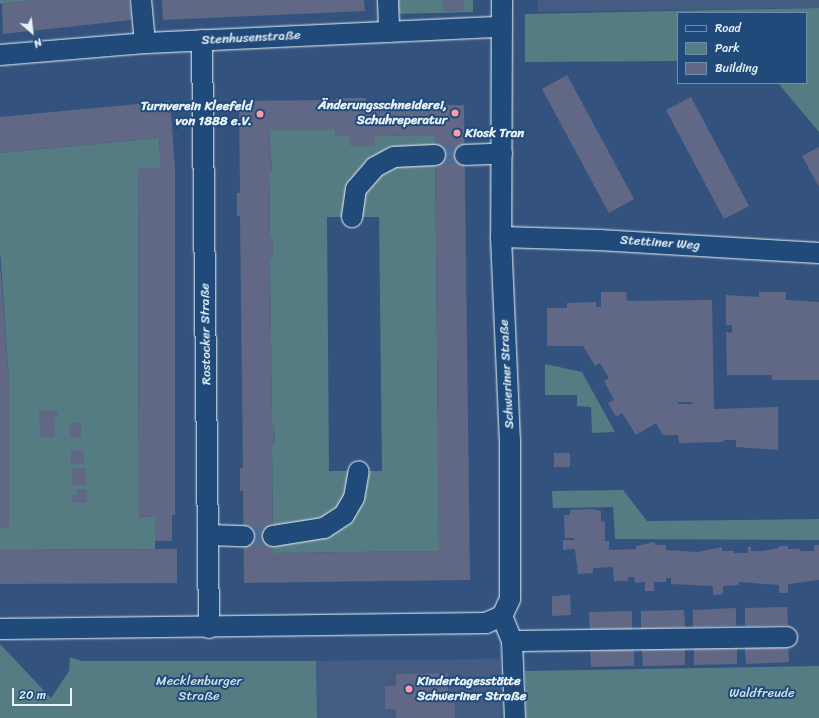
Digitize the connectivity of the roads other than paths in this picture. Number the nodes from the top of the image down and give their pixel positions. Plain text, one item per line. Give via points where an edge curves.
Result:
1 (141, 0) edge
2 (388, 0) edge
3 (502, 0) edge
4 (502, 27) junction
5 (389, 32) junction
6 (202, 40) junction
7 (145, 42) junction
8 (0, 55) edge
9 (502, 154) junction
10 (435, 155) tunnel mouth
11 (465, 155) tunnel mouth
12 (352, 217) dead end
13 (501, 237) junction
14 (819, 253) edge
15 (359, 471) dead end
16 (209, 535) junction
17 (244, 536) tunnel mouth
18 (273, 536) tunnel mouth
19 (502, 616) junction
20 (209, 628) junction
21 (0, 629) edge
22 (787, 637) dead end
23 (512, 641) junction
24 (515, 718) edge

1 - 7 street
2 - 5 street
3 - 4 street, Schweriner Straße
4 - 5 street, Stenhusenstraße
4 - 9 street, Schweriner Straße
5 - 6 street, Stenhusenstraße
6 - 7 street, Stenhusenstraße
6 - 16 street, Rostocker Straße
7 - 8 street, Stenhusenstraße
9 - 11 street
9 - 13 street, Schweriner Straße
10 - 12 street via 394,157 375,167 356,189
13 - 14 street, Stettiner Weg via 591,239
13 - 19 street, Schweriner Straße via 510,470 510,599
15 - 18 street via 354,498 344,515 324,528
16 - 17 street
16 - 20 street, Rostocker Straße
19 - 20 street via 486,623
19 - 23 street
20 - 21 street
22 - 23 street
23 - 24 street

